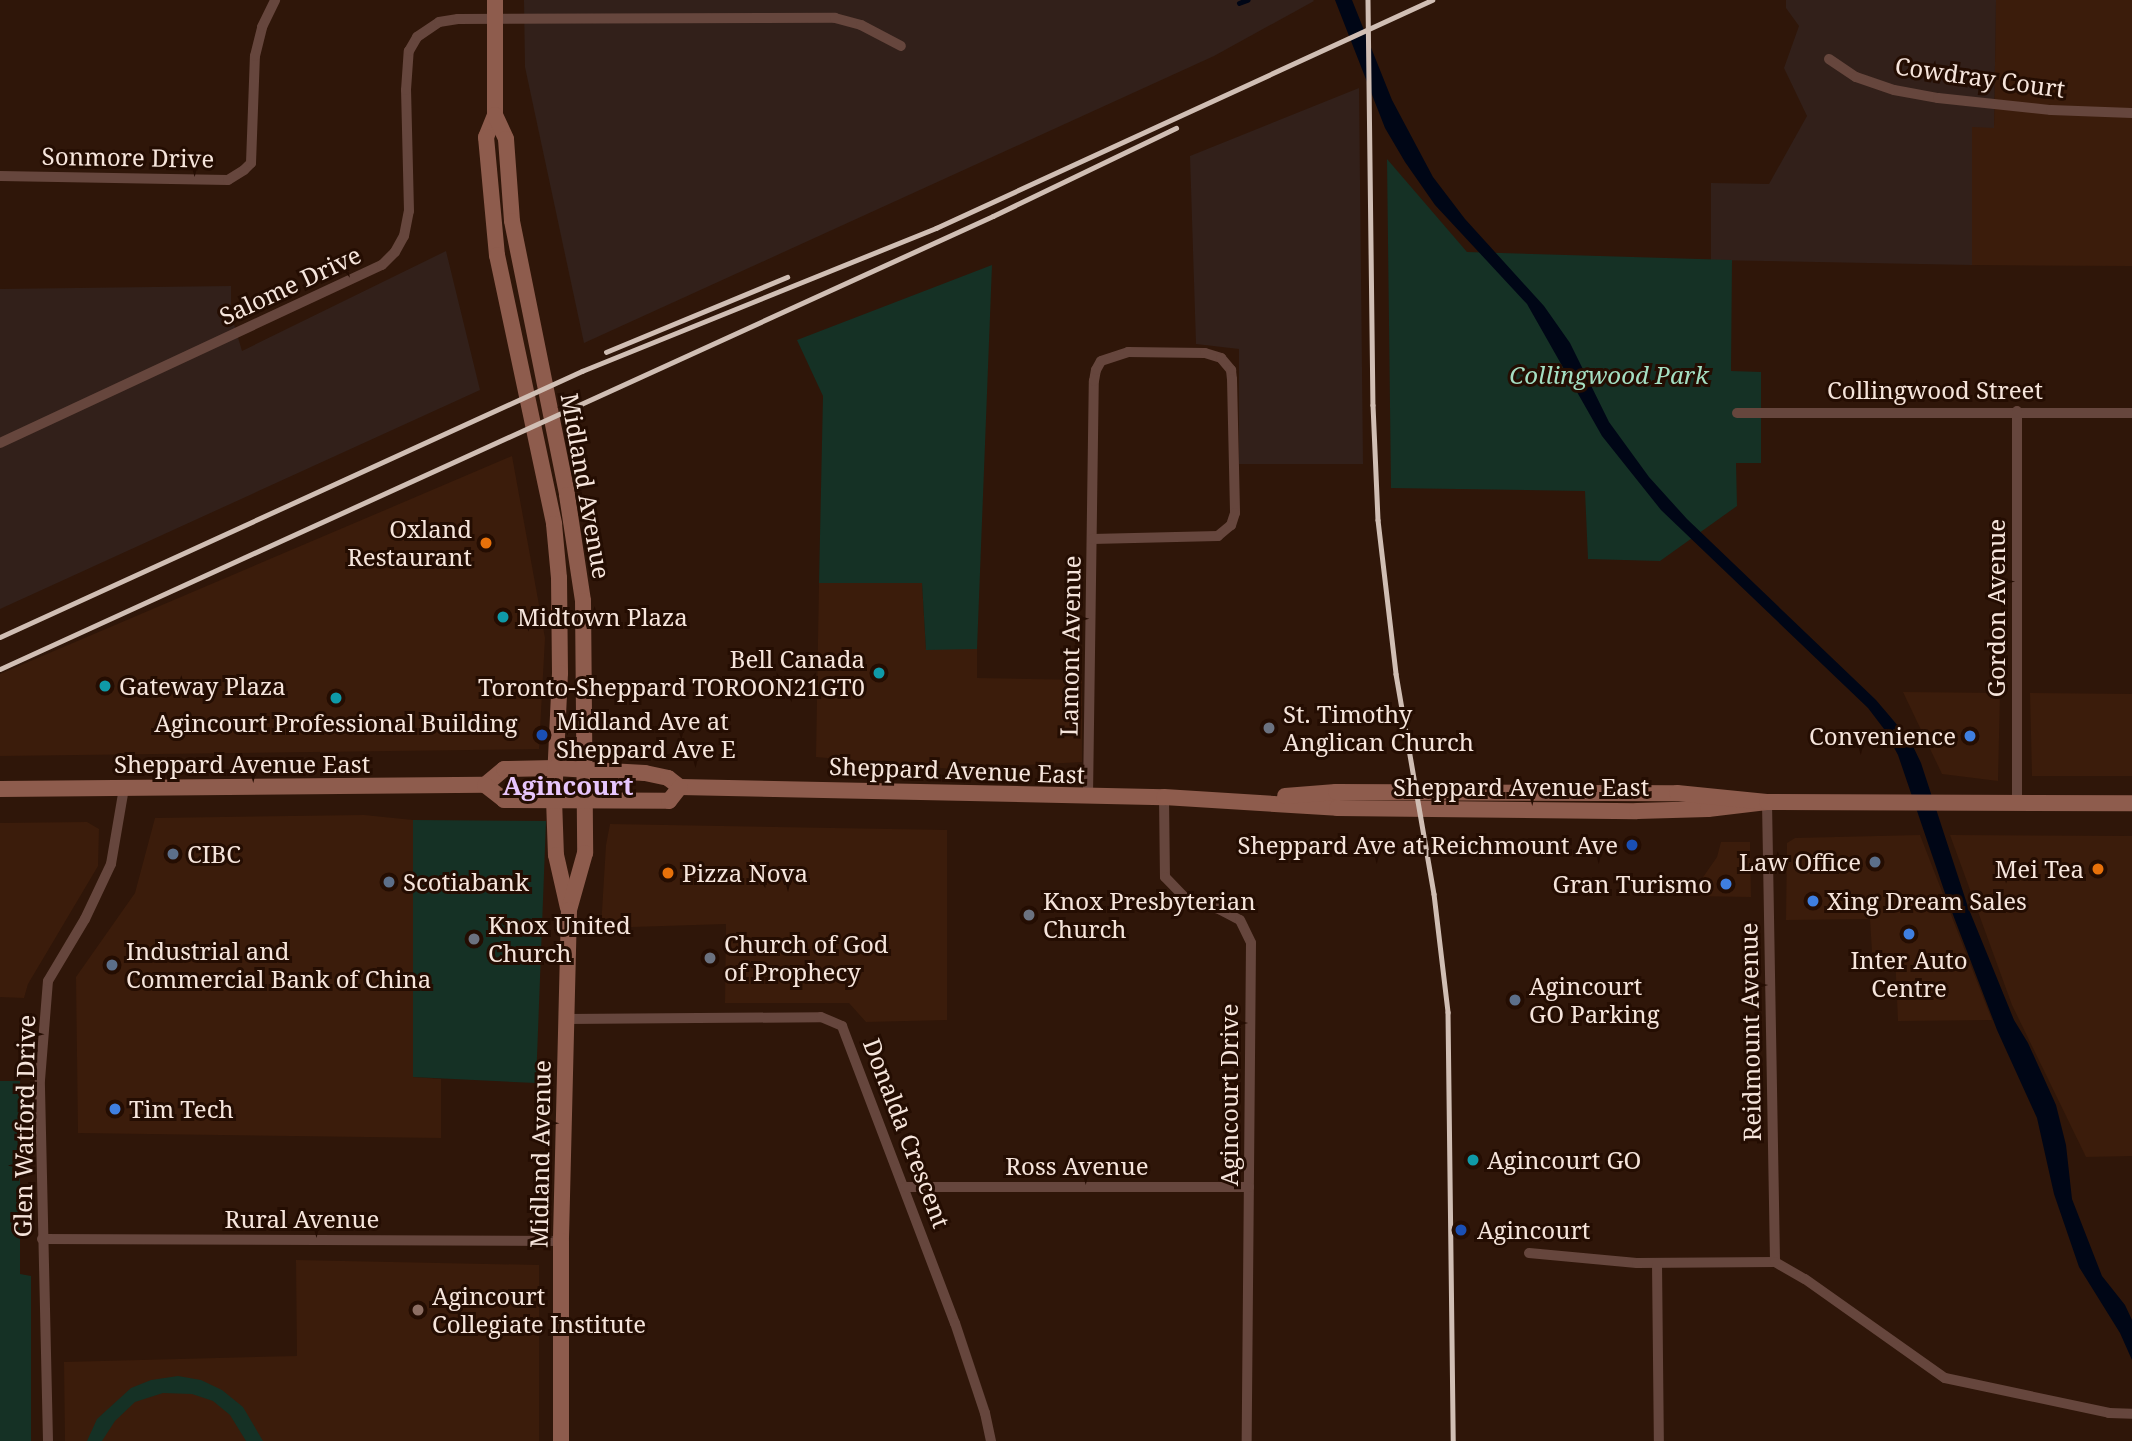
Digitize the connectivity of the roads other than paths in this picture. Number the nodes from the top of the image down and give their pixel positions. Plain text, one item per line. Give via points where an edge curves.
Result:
1 (275, 0) edge
2 (495, 0) edge
3 (495, 20) junction
4 (901, 46) dead end
5 (1829, 59) dead end
6 (2132, 113) edge
7 (495, 115) junction
8 (0, 176) edge
9 (2017, 411) junction
10 (1737, 412) dead end
11 (2132, 413) edge
12 (0, 443) edge
13 (1092, 539) junction
14 (555, 768) junction
15 (586, 769) junction
16 (485, 785) junction
17 (124, 788) junction
18 (680, 788) junction
19 (0, 789) edge
20 (1088, 796) junction
21 (1164, 797) junction
22 (554, 799) junction
23 (584, 800) junction
24 (1768, 802) junction
25 (2132, 803) edge
26 (2017, 805) junction
27 (569, 911) junction
28 (566, 1019) junction
29 (905, 1187) junction
30 (1249, 1188) junction
31 (43, 1240) junction
32 (561, 1241) junction
33 (1529, 1253) dead end
34 (1775, 1262) junction
35 (1657, 1264) junction
36 (2132, 1414) edge
37 (48, 1441) edge
38 (561, 1441) edge
39 (991, 1441) edge
40 (1247, 1441) edge
41 (1659, 1441) edge

1 - 8 street, Sonmore Drive via 255,56 251,163 244,170 228,180
2 - 3 main road, Midland Avenue
3 - 4 street via 835,18 885,35
3 - 7 main road, Midland Avenue
3 - 12 street, Salome Drive via 446,19 428,27 412,43 406,90 409,212 404,236 382,265
5 - 6 street, Cowdray Court via 1856,77 1894,90 2051,110
7 - 14 main road, Midland Avenue via 486,136 497,255 554,524 558,565 560,673
7 - 15 main road, Midland Avenue via 506,139 512,221 567,495 583,601
9 - 10 street, Collingwood Street
9 - 11 street, Collingwood Street
9 - 26 street, Gordon Avenue
13 - 13 street, Lamont Avenue via 1218,536 1231,525 1235,513 1232,379 1221,358 1205,353 1128,352 1101,360 1094,380
13 - 20 street, Lamont Avenue
14 - 15 main road, Sheppard Avenue East
14 - 16 main road, Sheppard Avenue East via 504,769
14 - 22 main road, Midland Avenue
15 - 18 main road, Sheppard Avenue East via 645,773 668,778
15 - 23 main road, Midland Avenue
16 - 17 main road, Sheppard Avenue East
16 - 22 main road, Sheppard Avenue East via 504,800
17 - 19 main road, Sheppard Avenue East
17 - 31 street, Glen Watford Drive via 111,864 48,981 40,1080
18 - 20 main road, Sheppard Avenue East
18 - 23 main road, Sheppard Avenue East via 669,801
20 - 21 main road, Sheppard Avenue East
21 - 24 main road, Sheppard Avenue East via 1337,808 1637,811
21 - 30 street, Agincourt Drive via 1165,877 1184,897 1240,920 1251,943
22 - 23 main road, Sheppard Avenue East
22 - 27 main road, Midland Avenue via 556,855
23 - 27 main road, Midland Avenue via 584,853
24 - 26 main road, Sheppard Avenue East
24 - 34 street, Reidmount Avenue
25 - 26 main road, Sheppard Avenue East
27 - 28 main road, Midland Avenue
28 - 29 street, Donalda Crescent via 821,1017 837,1022 846,1034
28 - 32 main road, Midland Avenue
29 - 30 street, Ross Avenue
29 - 39 street, Donalda Crescent via 955,1323
30 - 40 street, Agincourt Drive
31 - 32 street, Rural Avenue
31 - 37 street, Glen Watford Drive
32 - 38 main road, Midland Avenue
33 - 35 street
34 - 35 street
34 - 36 street via 1945,1378
35 - 41 street

